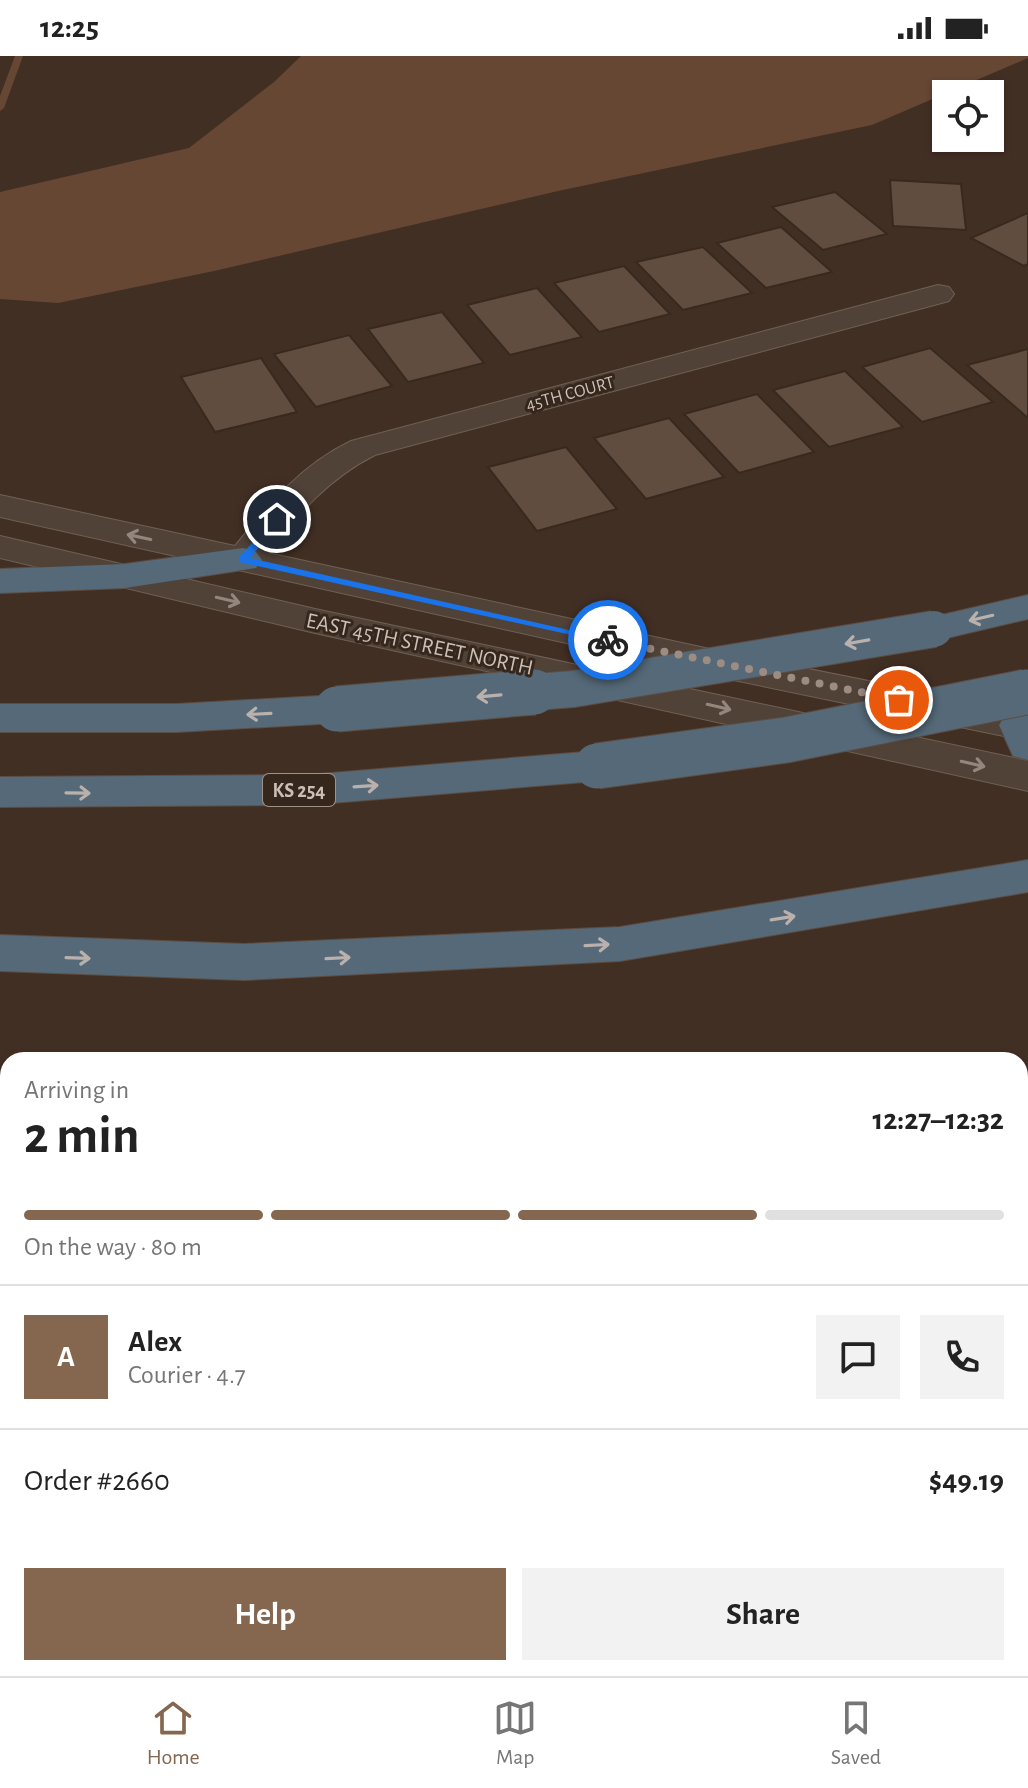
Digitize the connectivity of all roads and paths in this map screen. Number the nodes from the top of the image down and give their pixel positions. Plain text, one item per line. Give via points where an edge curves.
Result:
1 (938, 294) dead end
2 (0, 506) edge
3 (0, 547) edge
4 (243, 560) junction
5 (125, 576) junction
6 (0, 581) edge
7 (1028, 607) edge
8 (0, 718) edge
9 (1026, 722) edge
10 (1028, 776) edge
11 (0, 792) edge
12 (1019, 870) edge
13 (0, 953) edge

1 - 4 street, 45TH COURT via 363,448 311,478
4 -> 2 street, EAST 45TH STREET NORTH
3 - 5 street, EAST 45TH STREET NORTH
4 - 5 highway
4 - 9 street, EAST 45TH STREET NORTH via 719,664
5 - 6 highway
5 -> 10 street, EAST 45TH STREET NORTH
7 -> 8 highway, bridge via 934,629 573,689 177,718
11 -> 9 highway, KS 254, bridge via 307,790 597,766 786,740
13 -> 12 highway via 244,962 620,944

